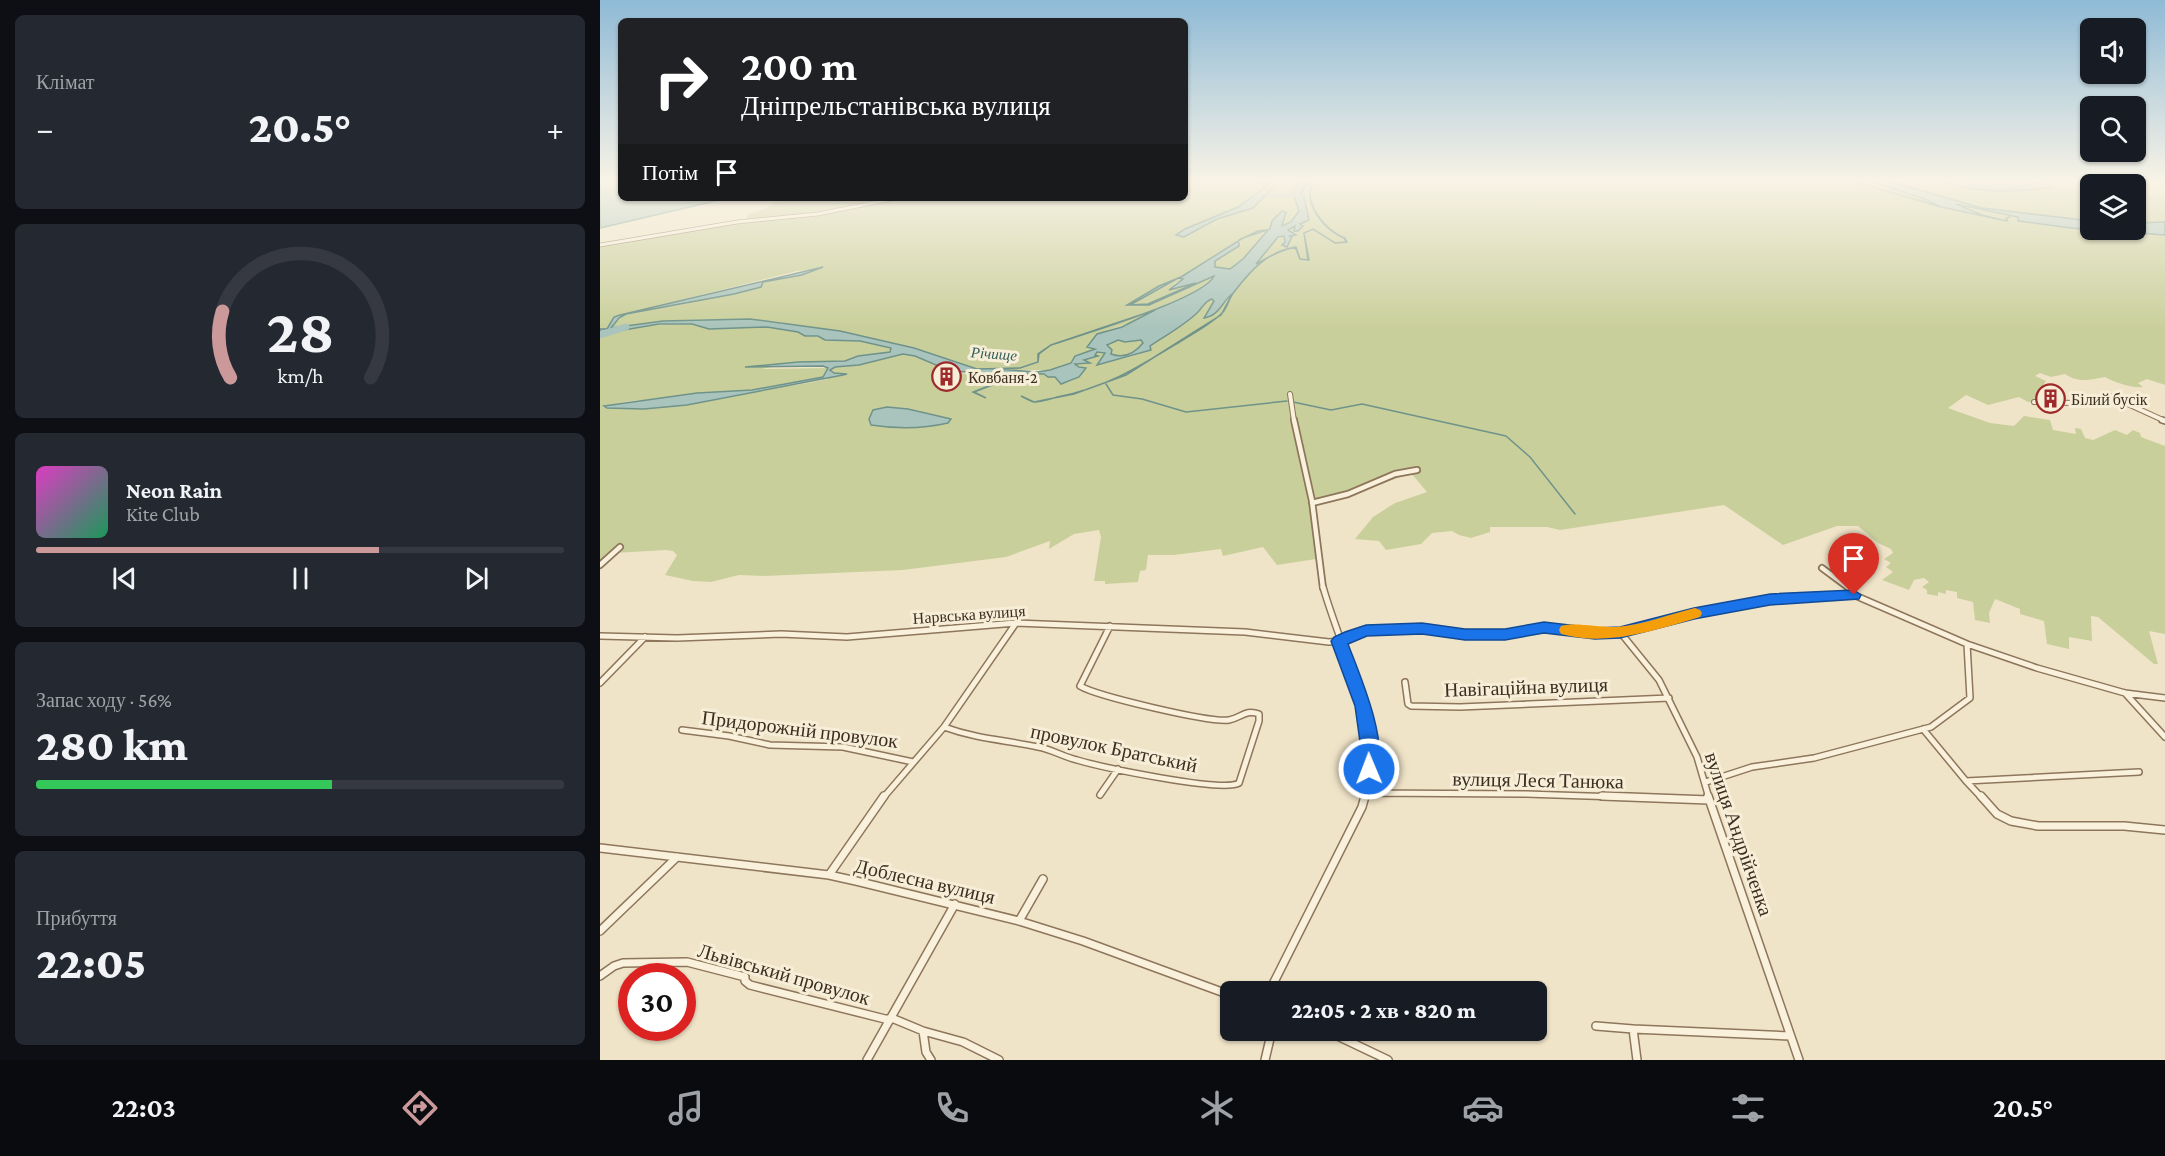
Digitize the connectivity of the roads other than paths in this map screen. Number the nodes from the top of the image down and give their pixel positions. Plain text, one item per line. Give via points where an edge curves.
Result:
1 (693, 229) edge
2 (600, 245) edge
3 (1290, 394) dead end
4 (2034, 402) dead end
5 (2165, 421) edge
6 (1417, 471) dead end
7 (1312, 503) junction
8 (620, 547) dead end
9 (600, 565) edge
10 (1822, 568) dead end
11 (1854, 595) junction
12 (1016, 623) junction
13 (1110, 626) junction
14 (1620, 632) junction
15 (600, 636) edge
16 (645, 637) junction
17 (1339, 641) junction
18 (1967, 644) junction
19 (1405, 682) dead end
20 (600, 683) edge
21 (2125, 693) junction
22 (1669, 698) junction
23 (2165, 698) edge
24 (944, 727) junction
25 (1923, 729) junction
26 (682, 730) dead end
27 (2165, 737) edge
28 (913, 762) junction
29 (1118, 769) junction
30 (2139, 772) dead end
31 (1966, 781) junction
32 (1706, 782) junction
33 (1367, 793) junction
34 (1100, 795) dead end
35 (1709, 800) junction
36 (2165, 830) edge
37 (600, 848) edge
38 (677, 857) junction
39 (829, 875) junction
40 (1043, 879) dead end
41 (955, 904) junction
42 (1020, 921) junction
43 (600, 931) edge
44 (600, 976) edge
45 (1274, 981) edge
46 (1220, 991) edge
47 (890, 1020) junction
48 (1596, 1026) dead end
49 (1633, 1029) junction
50 (923, 1031) junction
51 (1790, 1036) junction
52 (1269, 1041) edge
53 (1352, 1041) edge
54 (867, 1060) edge
55 (931, 1060) edge
56 (999, 1060) edge
57 (1264, 1060) edge
58 (1388, 1060) edge
59 (1637, 1060) edge
60 (1799, 1060) edge

1 - 2 street
3 - 7 street
4 - 5 street via 2074,403 2108,395
6 - 7 street via 1395,474 1348,494
7 - 17 street via 1322,585
8 - 9 street
10 - 11 street via 1847,585
11 - 14 street via 1755,602
11 - 18 street
12 - 13 street, Нарвська вулиця
12 - 16 street, Нарвська вулиця via 847,637
12 - 24 street, Придорожній провулок
13 - 17 street, Нарвська вулиця
13 - 29 street, провулок Братський via 1104,644 1080,683 1085,689 1169,711 1230,720 1243,711 1259,714 1241,778 1234,786
14 - 17 street via 1544,627 1505,634 1465,635 1422,629 1366,631
14 - 22 street, вулиця Андрійченка
15 - 16 street, Нарвська вулиця
16 - 20 street
17 - 33 street via 1367,723
18 - 21 street
18 - 25 street via 1970,698
19 - 22 street, Навігаційна вулиця via 1411,706
21 - 23 street
21 - 27 street
22 - 32 street, вулиця Андрійченка
24 - 28 street, Придорожній провулок
24 - 29 street, провулок Братський via 972,737 1040,747
25 - 31 street
25 - 32 street via 1814,758 1752,767
26 - 28 street, Придорожній провулок via 770,745 843,747
28 - 39 street, Придорожній провулок via 878,804
29 - 34 street
30 - 31 street
31 - 36 street via 1997,814 2011,821 2038,826
32 - 35 street, вулиця Андрійченка
33 - 35 street, вулиця Леся Танюка
33 - 45 street
35 - 51 street, вулиця Андрійченка
37 - 38 street, Доблесна вулиця
38 - 39 street, Доблесна вулиця
38 - 43 street
39 - 41 street, Доблесна вулиця
40 - 42 street
41 - 42 street, Доблесна вулиця
41 - 47 street
42 - 46 street, Доблесна вулиця
44 - 47 street, Львівський провулок via 623,963 687,962 745,977 750,985
47 - 50 street, Львівський провулок
47 - 54 street
48 - 49 street
49 - 51 street
49 - 59 street
50 - 55 street
50 - 56 street, Львівський провулок via 963,1042
51 - 60 street, вулиця Андрійченка
52 - 57 street
53 - 58 street

